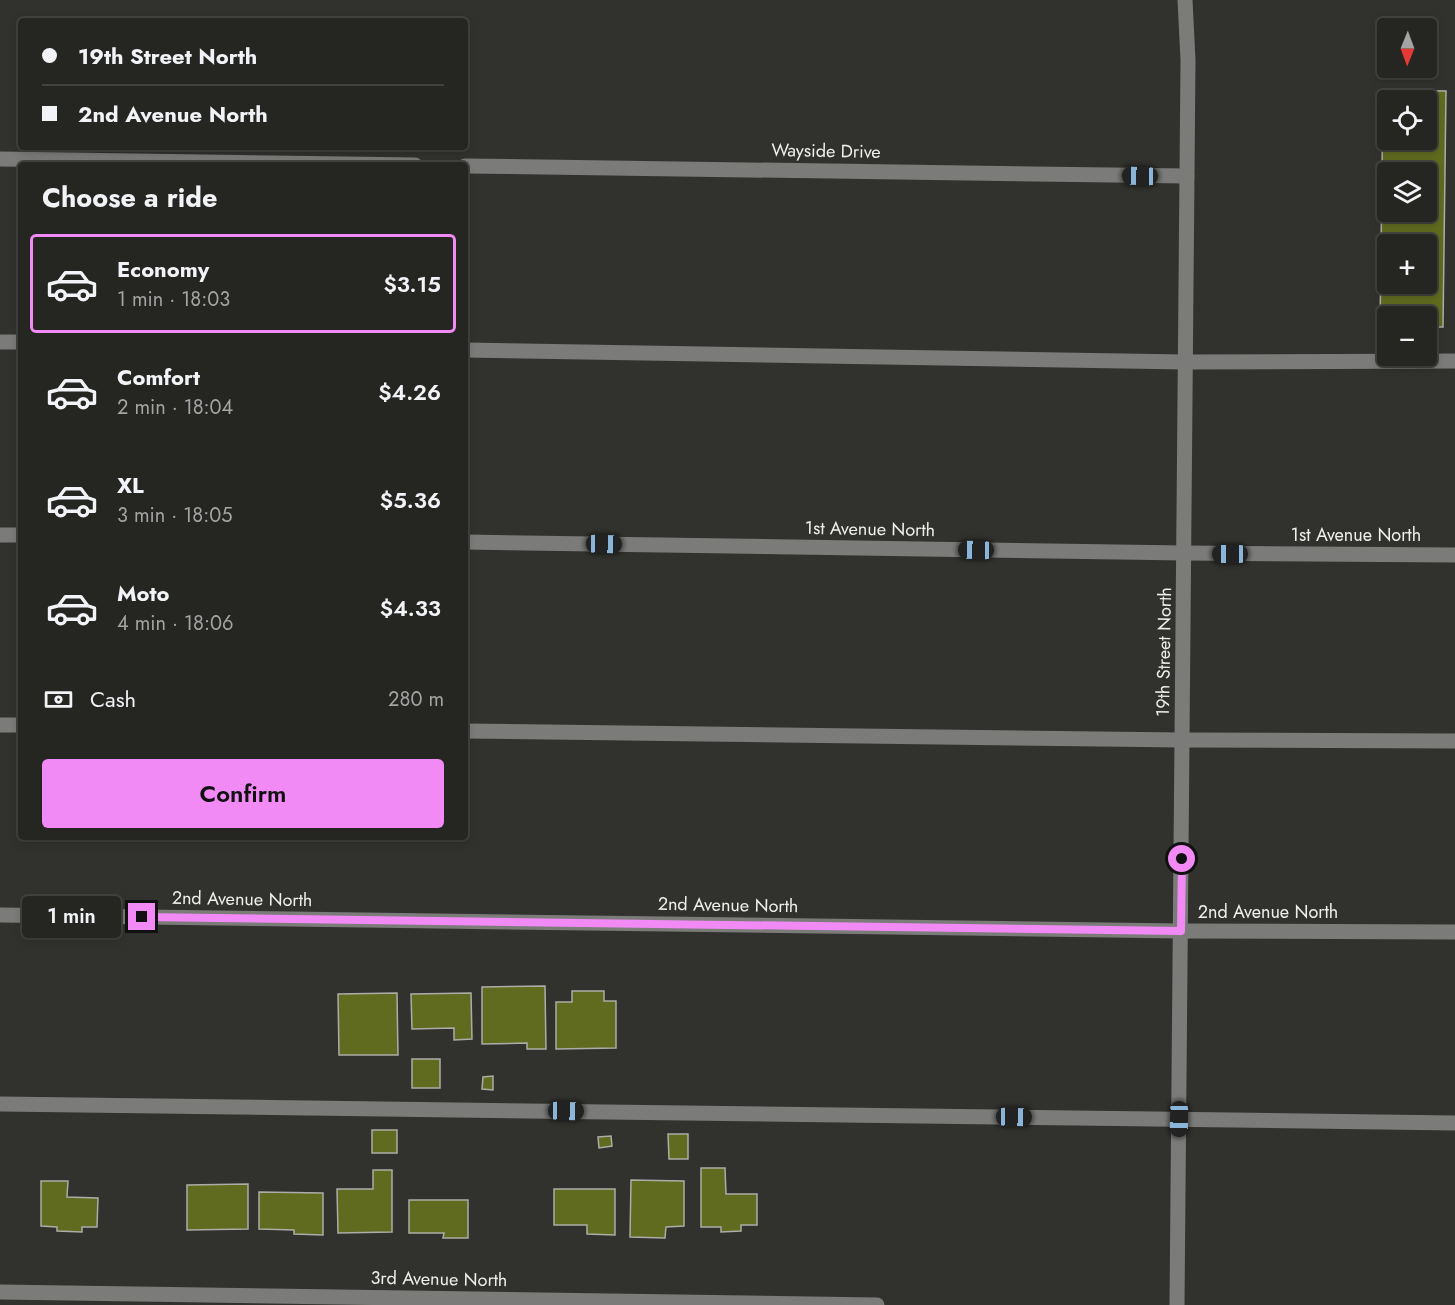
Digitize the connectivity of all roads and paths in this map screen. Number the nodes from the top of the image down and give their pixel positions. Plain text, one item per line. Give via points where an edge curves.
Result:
1 (1185, 0) edge
2 (0, 159) edge
3 (208, 162) edge
4 (468, 166) edge
5 (1187, 176) junction
6 (0, 342) edge
7 (18, 342) edge
8 (468, 350) edge
9 (1455, 361) edge
10 (1185, 362) junction
11 (0, 535) edge
12 (18, 535) edge
13 (468, 542) edge
14 (1185, 553) junction
15 (1455, 555) edge
16 (0, 725) edge
17 (18, 725) edge
18 (468, 731) edge
19 (1183, 740) junction
20 (1455, 741) edge
21 (0, 915) edge
22 (1181, 931) junction
23 (1455, 932) edge
24 (0, 1104) edge
25 (1179, 1119) junction
26 (1455, 1123) edge
27 (0, 1292) edge
28 (877, 1305) edge
29 (1177, 1305) edge

1 - 5 street, 19th Street North
2 - 3 street
4 - 5 street, Wayside Drive
5 - 10 street, 19th Street North
6 - 7 street
8 - 10 street
9 - 10 street
10 - 14 street, 19th Street North
11 - 12 street
13 - 14 street, 1st Avenue North
14 - 15 street, 1st Avenue North
14 - 19 street, 19th Street North
16 - 17 street
18 - 19 street
19 - 20 street
19 - 22 street, 19th Street North
21 - 22 street, 2nd Avenue North
22 - 23 street, 2nd Avenue North
22 - 25 street, 19th Street North
24 - 25 street
25 - 26 street
25 - 29 street, 19th Street North
27 - 28 street, 3rd Avenue North

